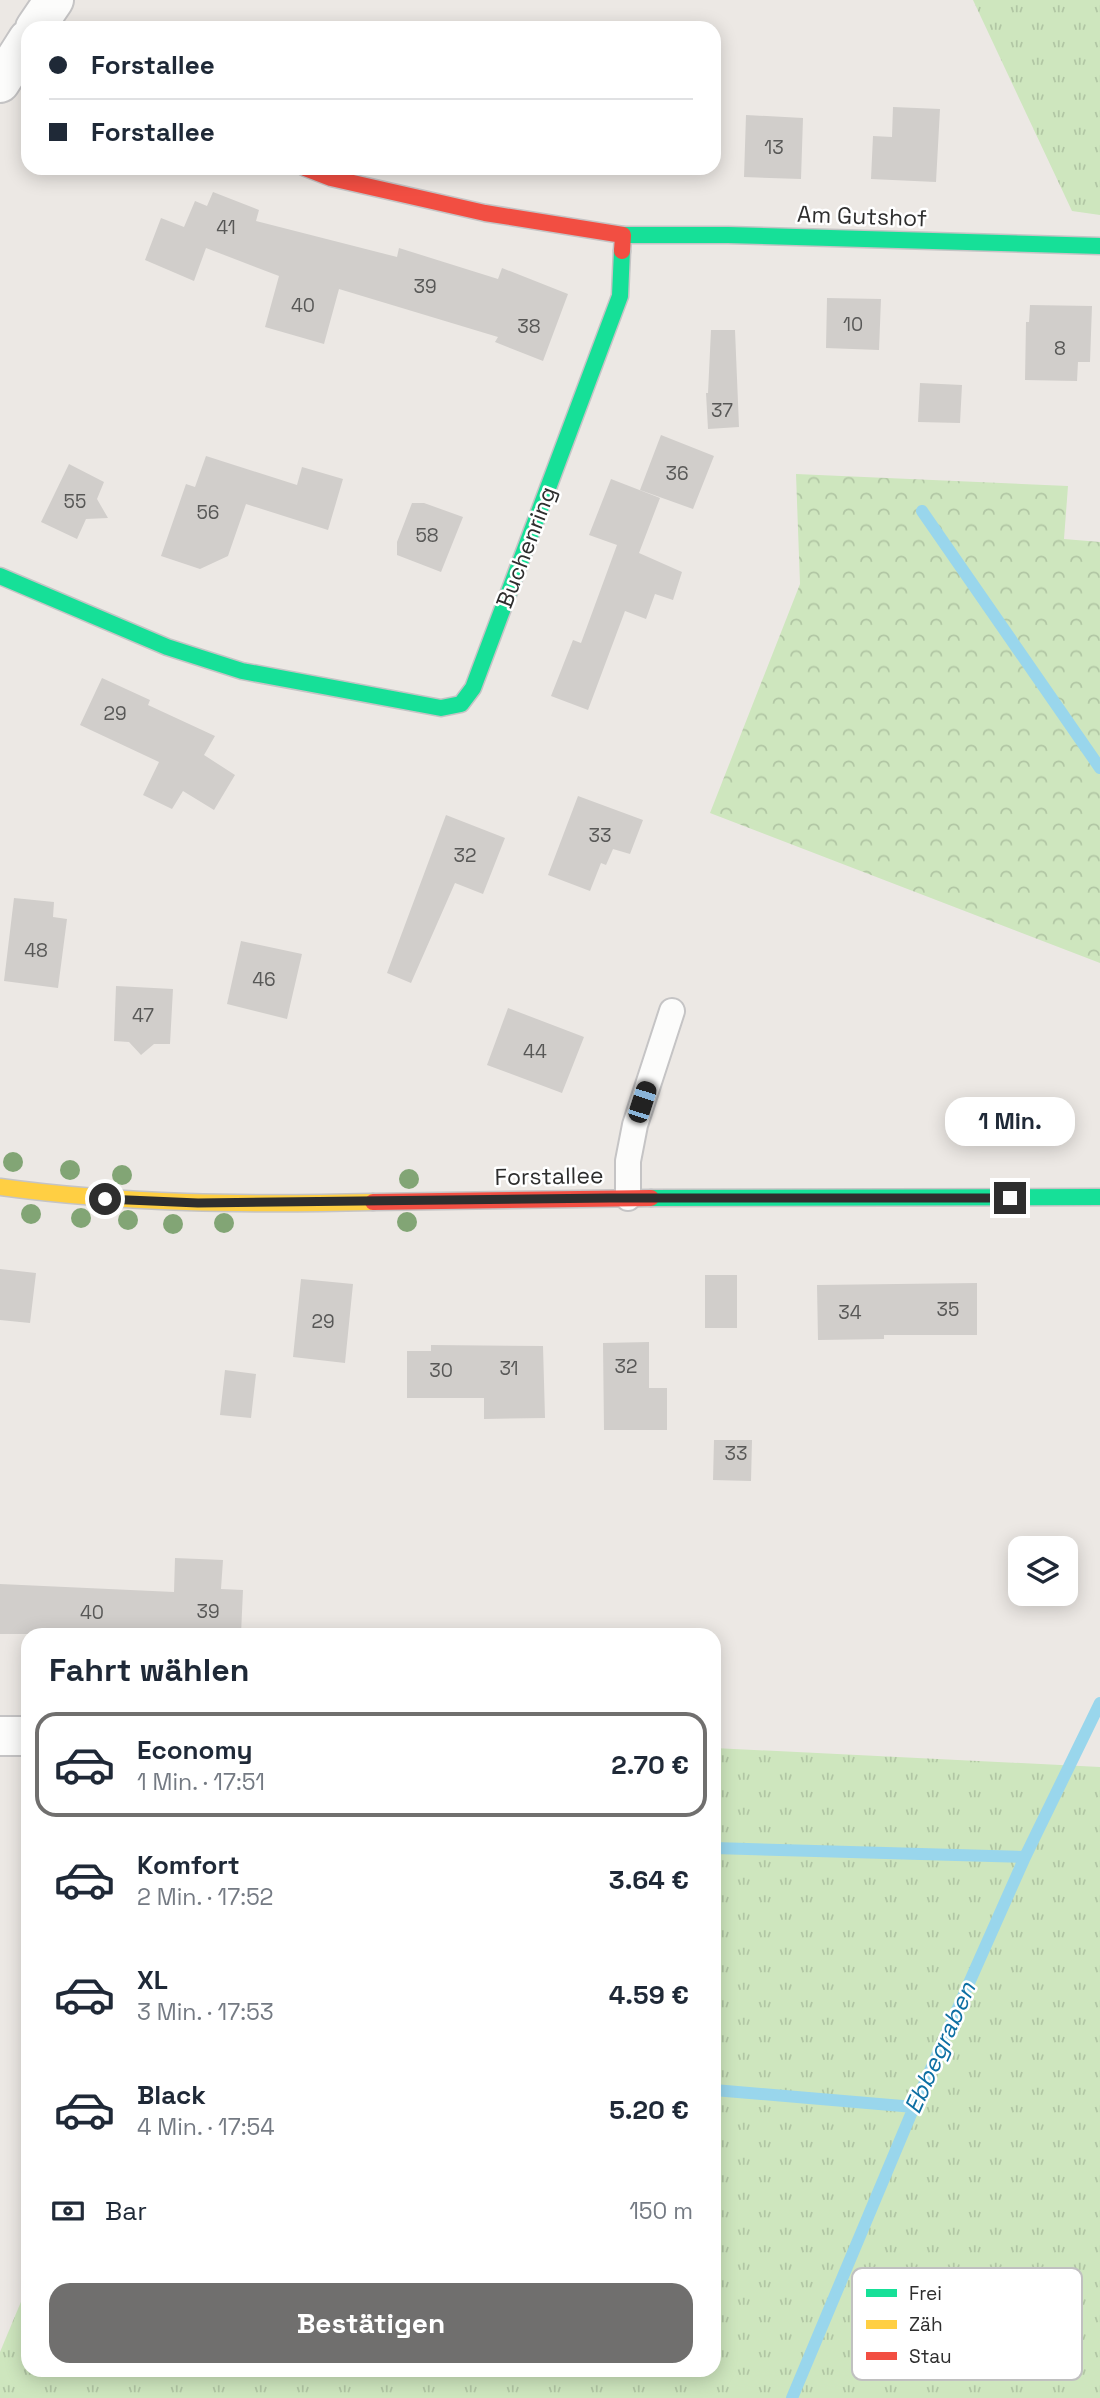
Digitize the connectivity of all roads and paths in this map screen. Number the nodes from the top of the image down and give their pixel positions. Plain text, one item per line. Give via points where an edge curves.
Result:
1 (54, 0) edge
2 (39, 21) edge
3 (323, 175) edge
4 (623, 235) junction
5 (1100, 246) edge
6 (0, 576) edge
7 (672, 1011) dead end
8 (0, 1187) edge
9 (1100, 1197) edge
10 (628, 1198) junction
11 (0, 1736) edge
12 (21, 1736) edge

1 - 2 street
3 - 4 street via 485,213
4 - 5 street, Am Gutshof
4 - 6 street, Buchenring via 620,296 473,688 461,704 441,708 242,671 167,647
7 - 10 lane via 635,1125 628,1161
8 - 10 street, Forstallee via 105,1199 198,1203
9 - 10 street, Forstallee
11 - 12 street

